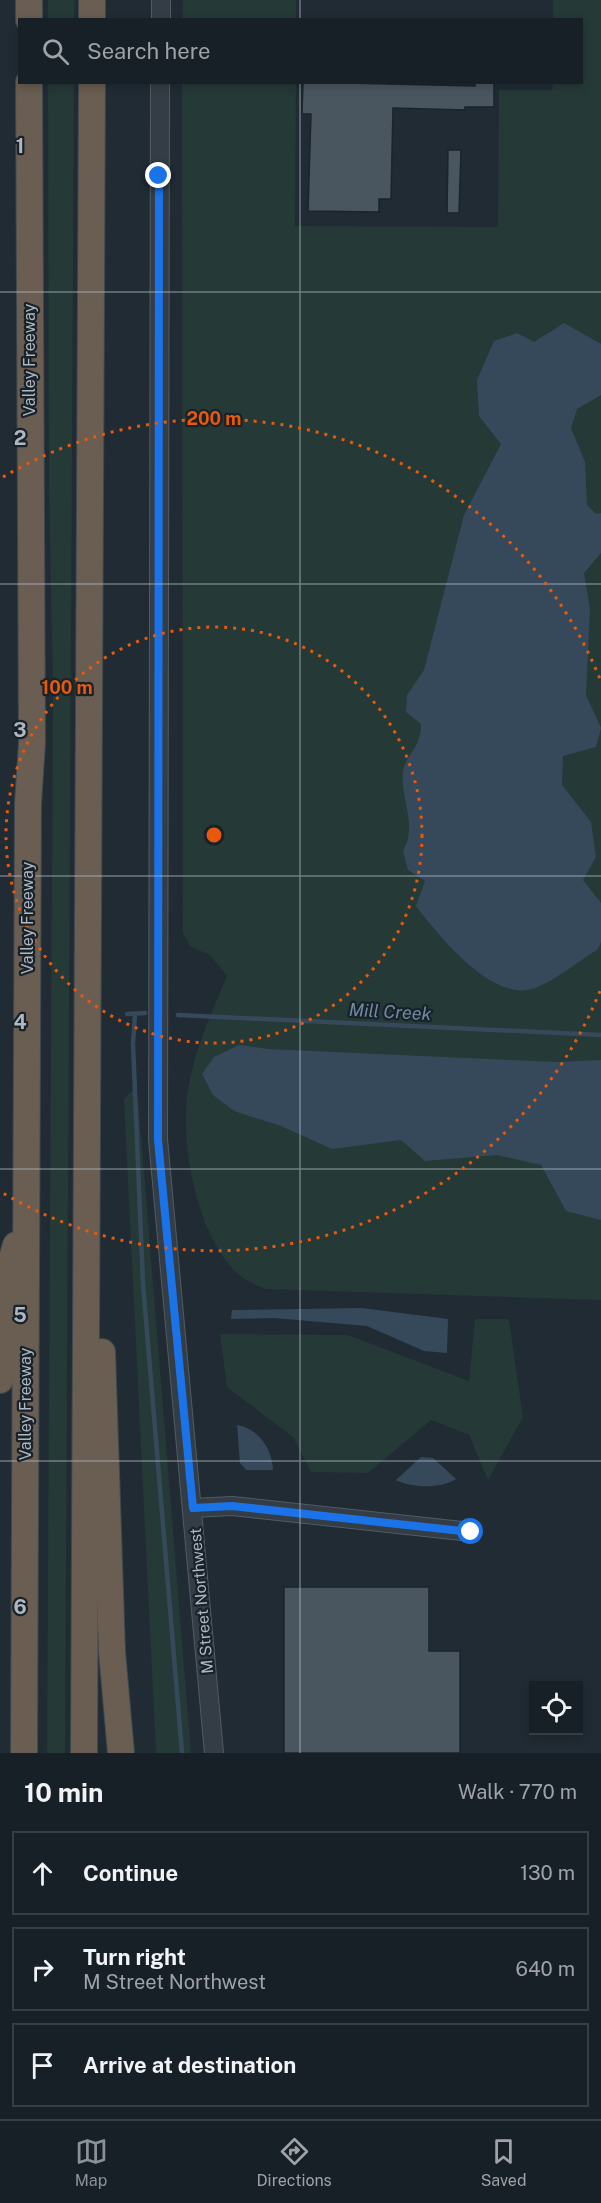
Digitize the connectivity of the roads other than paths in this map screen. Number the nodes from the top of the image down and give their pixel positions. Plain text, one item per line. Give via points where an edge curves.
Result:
1 (29, 0) edge
2 (93, 0) edge
3 (161, 0) edge
4 (29, 18) edge
5 (92, 18) edge
6 (160, 18) edge
7 (29, 84) edge
8 (92, 84) edge
9 (160, 84) edge
10 (88, 914) junction
11 (26, 1213) junction
12 (0, 1380) edge
13 (193, 1508) junction
14 (471, 1532) dead end
15 (24, 1753) edge
16 (84, 1753) edge
17 (121, 1753) edge
18 (214, 1753) edge

1 - 4 highway
2 - 5 highway
3 - 6 street
7 - 11 highway, Valley Freeway via 32,743 28,814
8 - 10 highway
9 - 13 street, M Street Northwest via 158,1140
10 - 16 highway
10 - 17 highway via 112,1652
11 - 12 highway via 9,1268
11 - 15 highway, Valley Freeway
13 - 14 street via 232,1506
13 - 18 street, M Street Northwest

